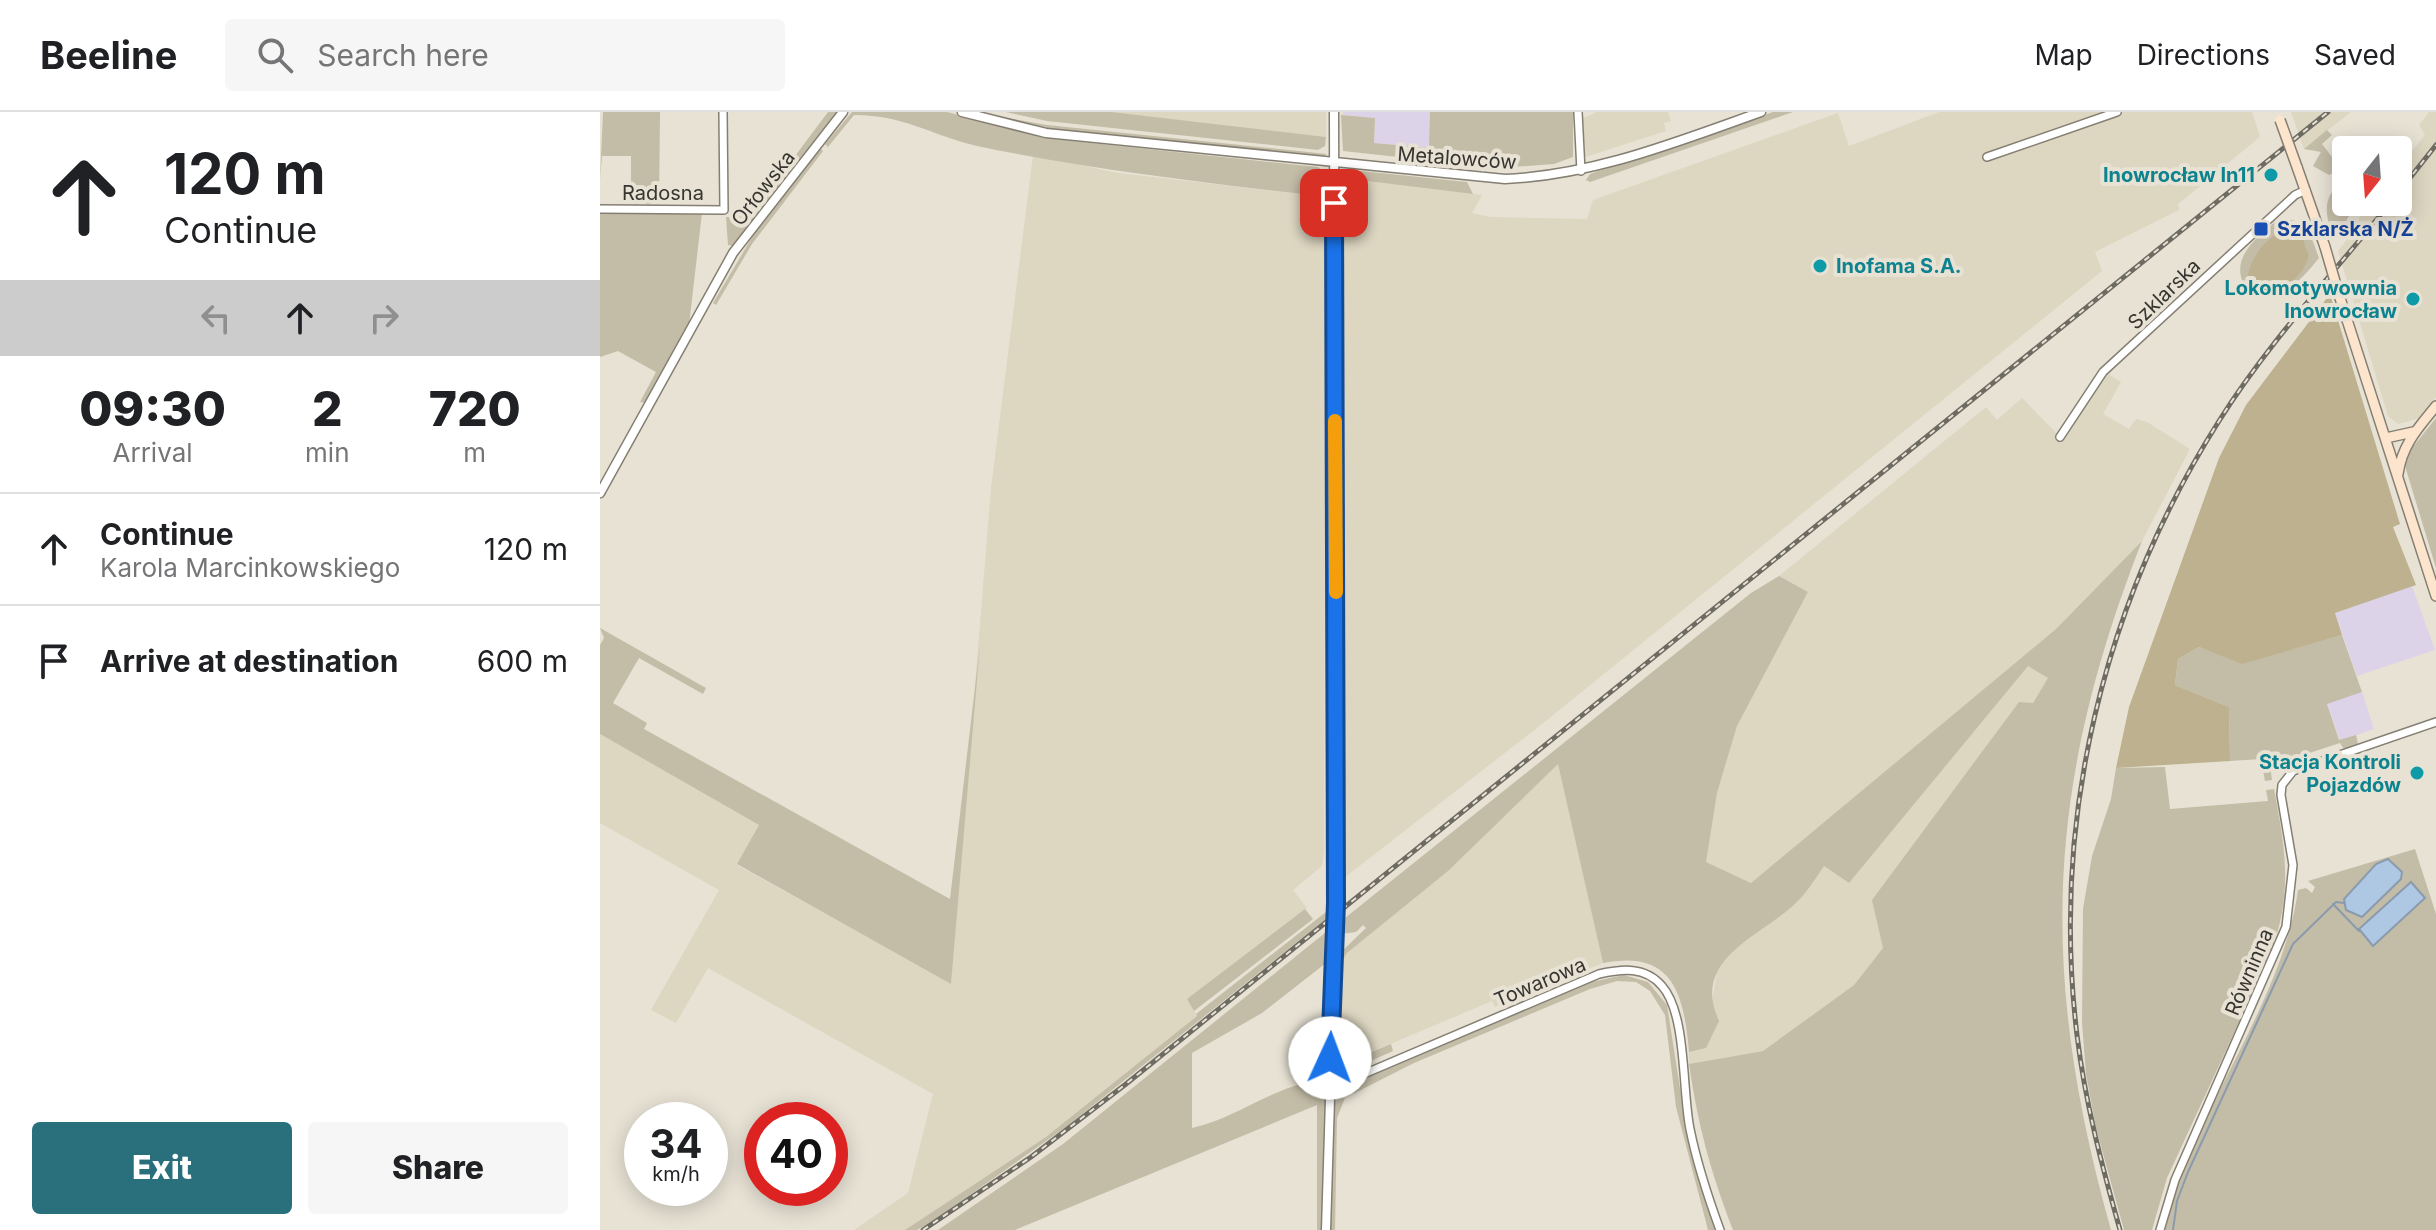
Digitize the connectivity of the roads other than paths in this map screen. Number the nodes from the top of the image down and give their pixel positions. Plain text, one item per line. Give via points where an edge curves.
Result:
1 (723, 112) edge
2 (843, 112) edge
3 (962, 112) edge
4 (1334, 112) edge
5 (1578, 112) edge
6 (1761, 112) edge
7 (2117, 112) edge
8 (2279, 116) edge
9 (1987, 157) dead end
10 (1334, 164) junction
11 (1581, 171) junction
12 (2306, 190) junction
13 (600, 209) edge
14 (2436, 406) edge
15 (2417, 429) junction
16 (2060, 437) dead end
17 (2386, 438) junction
18 (2398, 478) junction
19 (600, 493) edge
20 (2436, 596) edge
21 (2436, 722) edge
22 (1329, 1085) junction
23 (1326, 1230) edge
24 (1720, 1230) edge
25 (2160, 1230) edge

1 - 13 street, Radosna via 724,210
2 - 19 street, Orłowska via 759,217 714,287
3 - 10 street, Metalowców via 1046,133
4 - 10 street
5 - 11 street
6 - 11 street, Metalowców
7 - 9 street
8 - 12 main road, bridge
10 - 11 street, Metalowców via 1479,179
10 - 22 street via 1336,914
12 - 16 street, Szklarska via 2103,372
12 - 17 main road, bridge
14 - 15 main road
15 - 17 main road
15 - 18 main road via 2401,454
17 - 18 main road
18 - 20 main road
21 - 25 street, Równinna via 2293,771 2286,778 2281,795 2293,874 2286,927 2175,1180
22 - 23 street
22 - 24 street, Towarowa via 1599,974 1645,973 1673,1004 1690,1129

